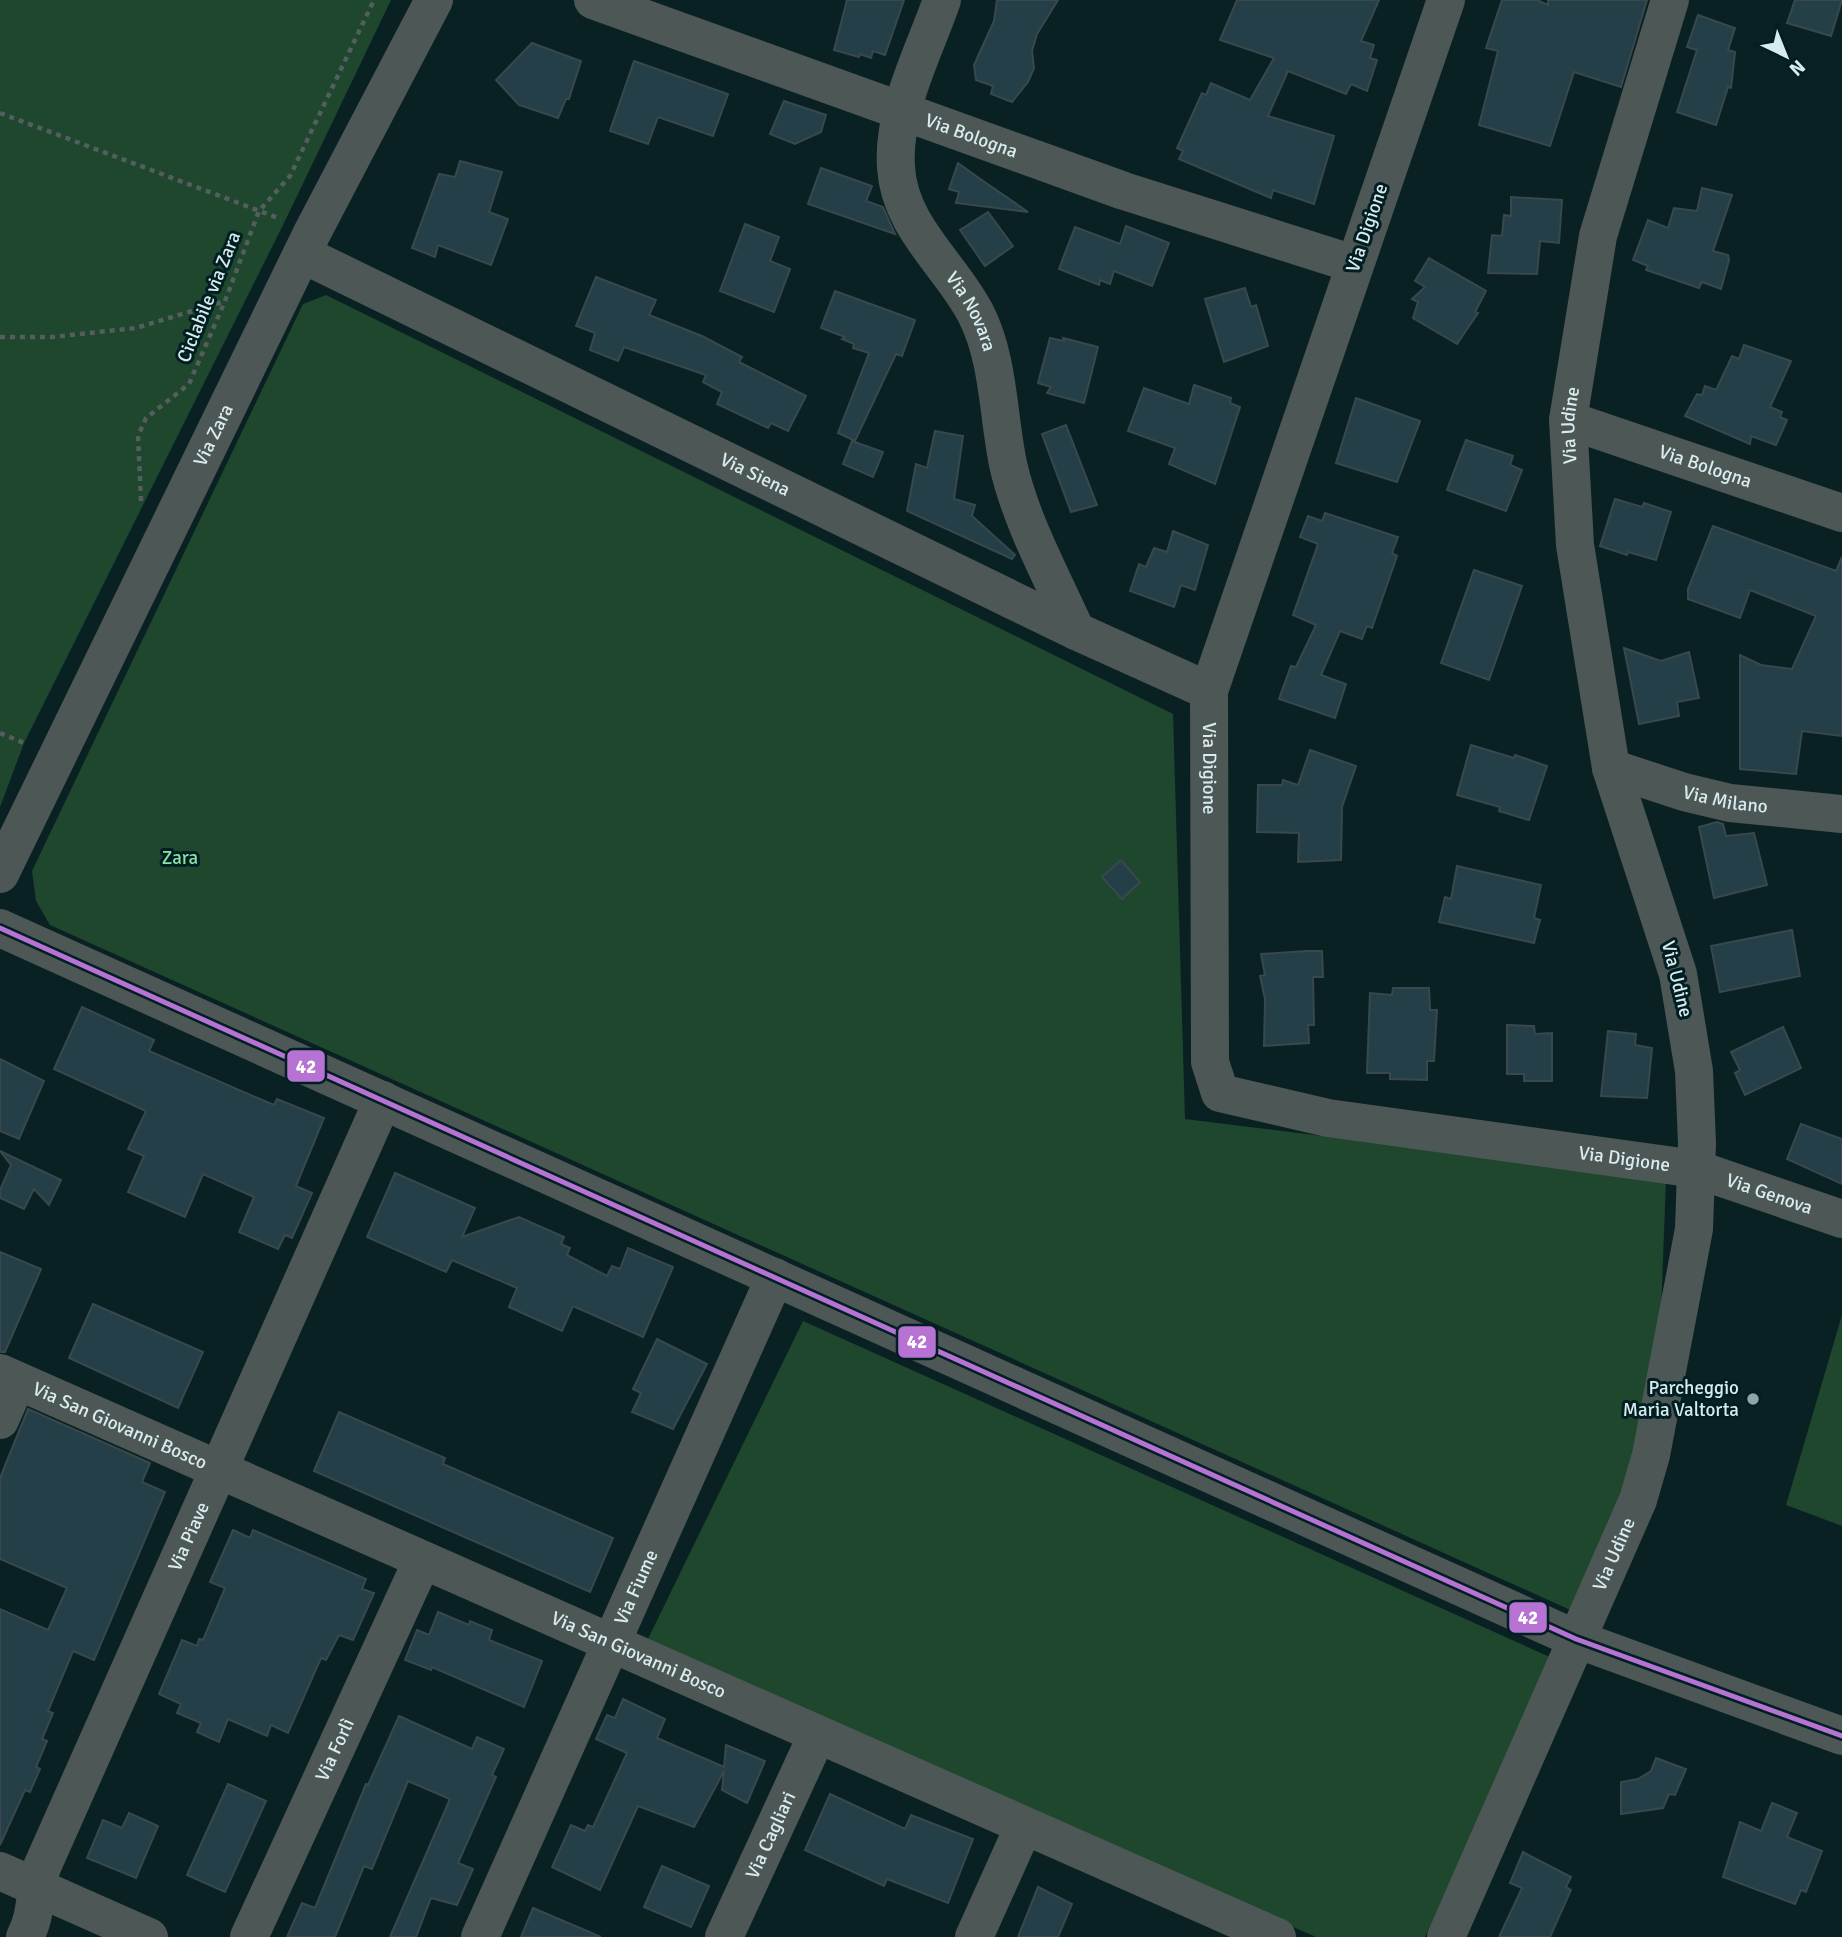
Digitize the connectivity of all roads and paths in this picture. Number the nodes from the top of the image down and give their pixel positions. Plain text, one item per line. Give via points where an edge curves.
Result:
1 (374, 0) edge
2 (434, 0) edge
3 (593, 0) edge
4 (942, 0) edge
5 (1446, 0) edge
6 (1670, 0) edge
7 (903, 110) junction
8 (0, 113) edge
9 (259, 211) junction
10 (307, 244) junction
11 (1354, 264) junction
12 (225, 301) junction
13 (0, 337) edge
14 (1568, 421) junction
15 (142, 508) dead end
16 (1842, 513) edge
17 (1076, 631) junction
18 (1209, 691) junction
19 (30, 731) dead end
20 (0, 733) edge
21 (24, 743) junction
22 (18, 755) dead end
23 (1611, 768) junction
24 (1842, 814) edge
25 (0, 874) edge
26 (0, 928) edge
27 (383, 1100) junction
28 (1696, 1169) junction
29 (1842, 1219) edge
30 (775, 1277) junction
31 (9, 1377) edge
32 (0, 1420) edge
33 (218, 1469) junction
34 (422, 1561) junction
35 (1576, 1639) junction
36 (611, 1644) junction
37 (817, 1735) junction
38 (1842, 1736) edge
39 (1024, 1826) junction
40 (0, 1871) edge
41 (35, 1887) junction
42 (26, 1937) edge
43 (149, 1937) edge
44 (248, 1937) edge
45 (480, 1937) edge
46 (724, 1937) edge
47 (974, 1937) edge
48 (1277, 1937) edge
49 (1446, 1937) edge

1 - 9 path, Ciclabile via Zara via 290,176
2 - 10 street, Via Zara
3 - 7 street, Via Bologna
4 - 7 street, Via Novara
5 - 11 street, Via Digione
6 - 14 street, Via Udine via 1598,236
7 - 11 street, Via Bologna via 1124,191
7 - 17 street, Via Novara via 895,156 901,191 913,223 976,314 988,350 1017,494
8 - 9 path
9 - 10 path
9 - 12 path, Ciclabile via Zara
10 - 17 street, Via Siena
10 - 25 street, Via Zara
11 - 18 street, Via Digione
12 - 13 path via 136,328
12 - 15 path, Ciclabile via Zara via 189,384 146,418 138,436
14 - 16 street, Via Bologna
14 - 23 street, Via Udine via 1575,545
17 - 18 street, Via Siena
18 - 28 street, Via Digione via 1210,1062 1220,1093 1328,1118
19 - 21 path
20 - 21 path
21 - 22 path
23 - 24 street, Via Milano via 1730,803
23 - 28 street, Via Udine via 1678,974 1694,1071
26 - 27 street
27 - 30 street
27 - 33 street, Via Piave
28 - 29 street, Via Genova
28 - 35 street, Via Udine via 1694,1229 1651,1455 1638,1500
30 - 35 street
30 - 36 street, Via Fiume
31 - 32 street
31 - 33 street, Via San Giovanni Bosco
33 - 34 street, Via San Giovanni Bosco
33 - 41 street, Via Piave
34 - 36 street, Via San Giovanni Bosco
34 - 44 street, Via Forlì
35 - 38 street
35 - 49 street, Via Udine
36 - 37 street, Via San Giovanni Bosco
36 - 45 street, Via Fiume
37 - 39 street, Via San Giovanni Bosco
37 - 46 street, Via Cagliari
39 - 47 street
39 - 48 street, Via San Giovanni Bosco
40 - 41 street
41 - 42 street, Via Piave via 35,1916
41 - 43 street

